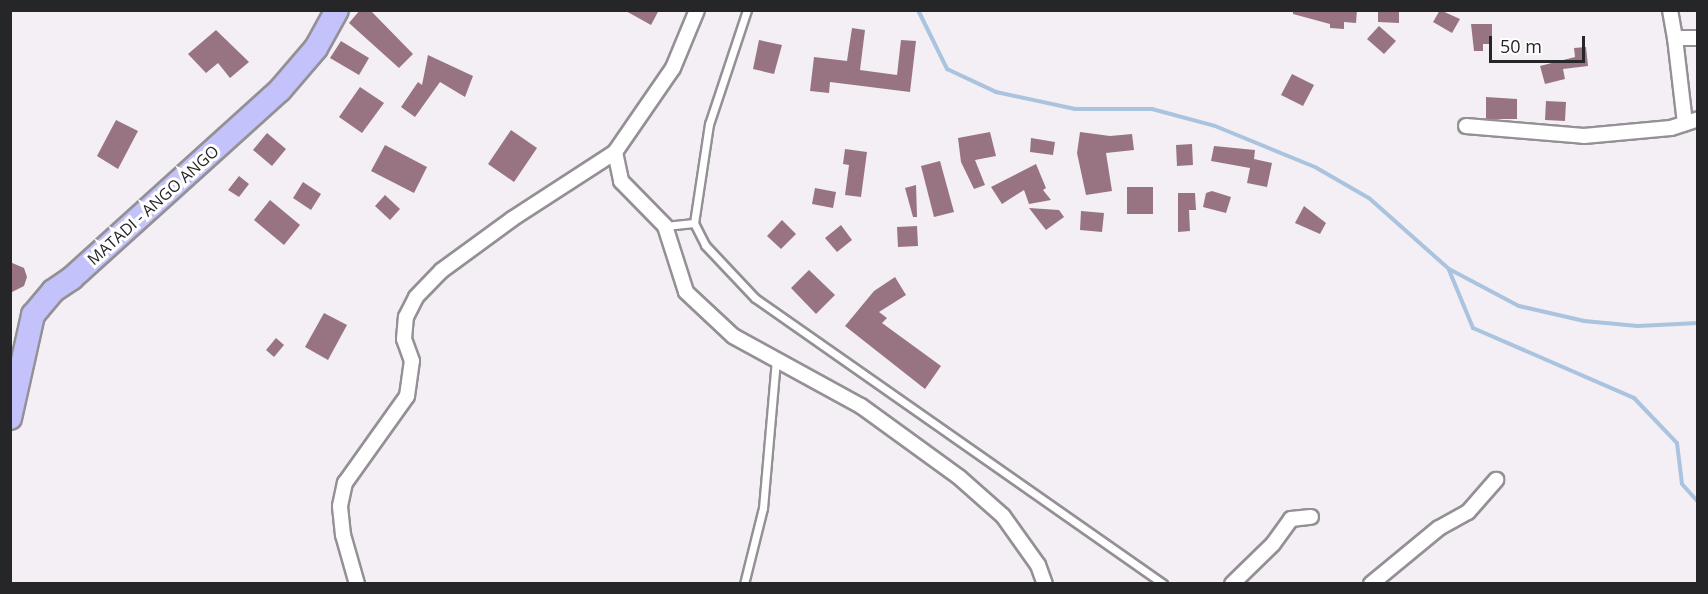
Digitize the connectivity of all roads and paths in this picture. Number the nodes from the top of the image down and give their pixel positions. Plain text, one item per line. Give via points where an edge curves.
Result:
1 (337, 10) edge
2 (697, 10) edge
3 (747, 10) edge
4 (1670, 10) edge
5 (1675, 38) junction
6 (1698, 38) edge
7 (1691, 121) edge
8 (1466, 126) dead end
9 (615, 152) junction
10 (694, 223) junction
11 (665, 226) junction
12 (33, 315) junction
13 (16, 347) dead end
14 (776, 359) junction
15 (10, 418) edge
16 (1496, 480) dead end
17 (1311, 517) dead end
18 (357, 584) edge
19 (744, 584) edge
20 (1045, 584) edge
21 (1163, 584) edge
22 (1232, 584) edge
23 (1371, 584) edge

1 - 12 highway, MATADI - ANGO ANGO via 315,48 280,90 53,291
2 - 9 street via 673,68
3 - 10 lane via 709,124
4 - 5 street
5 - 6 street
5 - 7 street
7 - 8 street via 1584,136
9 - 11 street via 621,181
9 - 18 street via 503,226 441,272 416,297 406,317 404,339 412,361 407,396 345,483 340,506 343,535
10 - 11 lane
10 - 21 lane via 705,245 755,298
11 - 14 street via 686,292 733,336
12 - 13 lane
12 - 15 highway, MATADI - ANGO ANGO
14 - 19 lane via 763,508
14 - 20 street via 861,406 960,478 1003,516 1038,565
16 - 23 street via 1468,512 1439,528
17 - 22 street via 1291,519 1273,544

